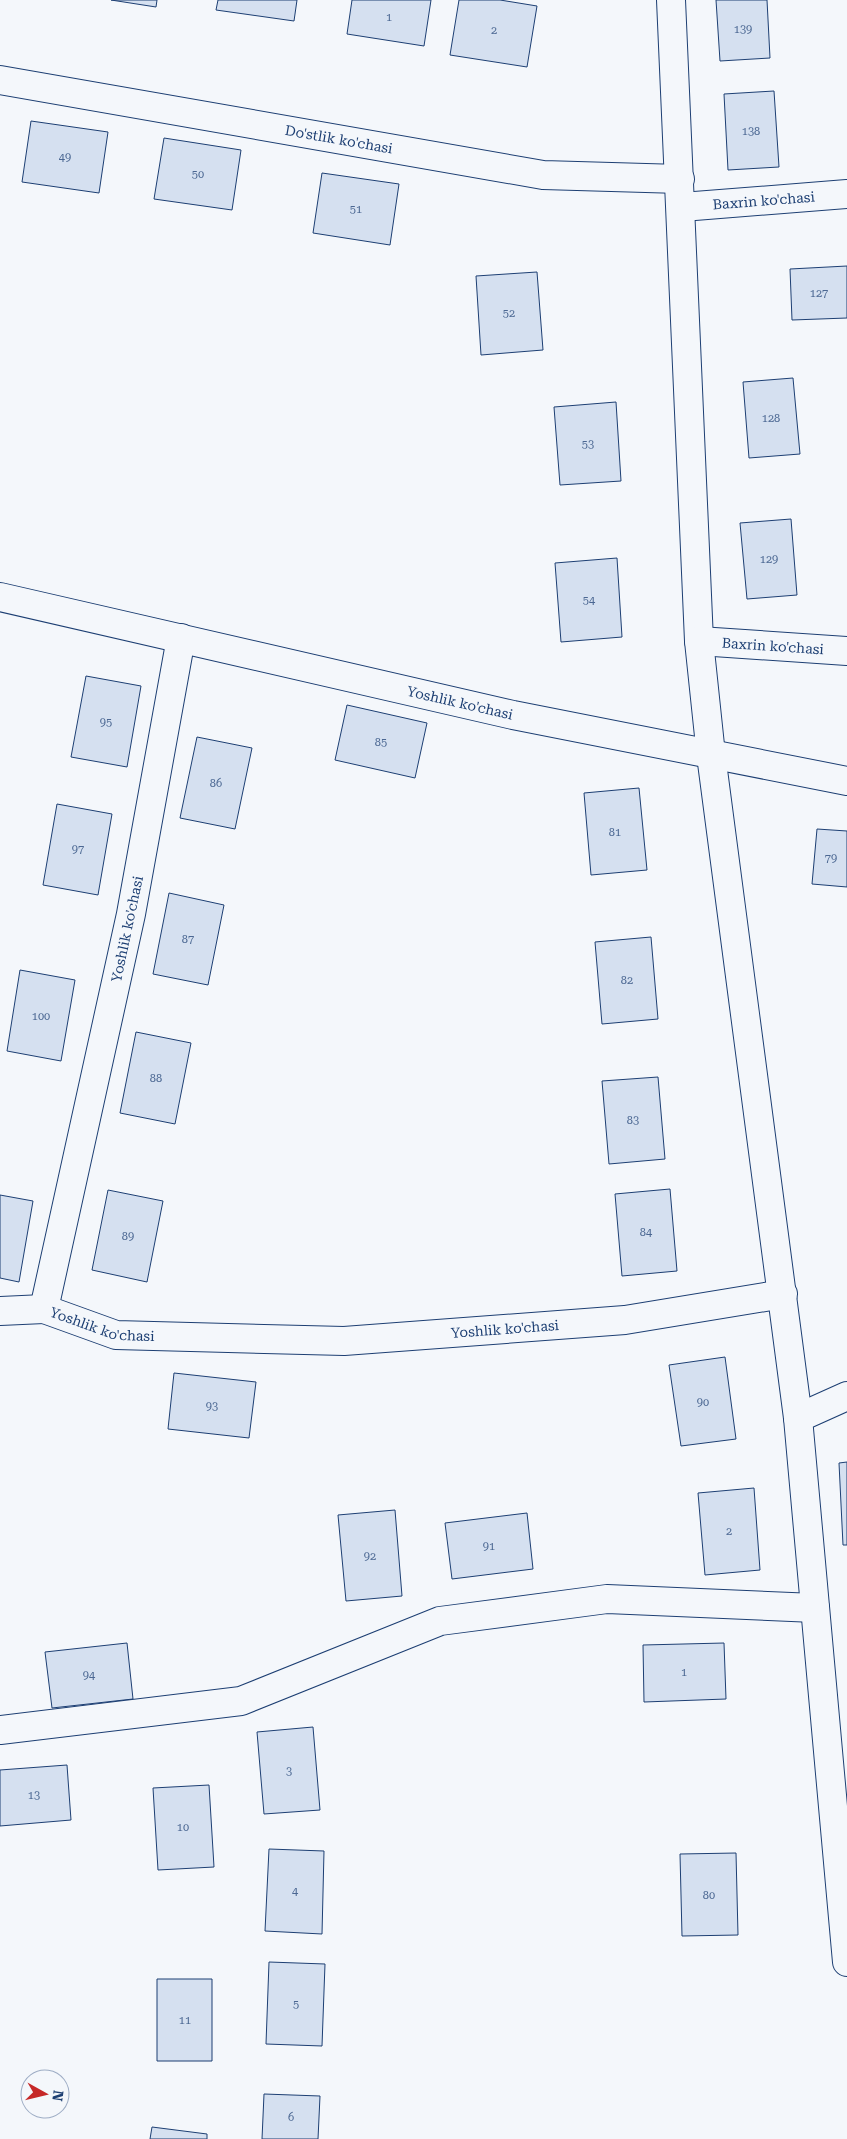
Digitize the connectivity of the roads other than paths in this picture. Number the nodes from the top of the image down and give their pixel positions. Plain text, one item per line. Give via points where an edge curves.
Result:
1 (671, 0) edge
2 (0, 80) edge
3 (680, 179) junction
4 (847, 194) edge
5 (682, 207) junction
6 (0, 597) edge
7 (181, 638) junction
8 (699, 641) junction
9 (847, 651) edge
10 (711, 755) junction
11 (847, 780) edge
12 (783, 1294) junction
13 (44, 1309) junction
14 (0, 1311) edge
15 (847, 1396) edge
16 (798, 1418) junction
17 (815, 1608) junction
18 (0, 1730) edge
19 (847, 1962) edge

1 - 3 street
2 - 3 street, Do'stlik ko'chasi via 542,175
3 - 5 street
4 - 5 street, Baxrin ko'chasi
5 - 8 street
6 - 7 street, Yoshlik ko'chasi
7 - 10 street, Yoshlik ko'chasi via 513,715
7 - 13 street, Yoshlik ko'chasi via 131,914
8 - 9 street, Baxrin ko'chasi
8 - 10 street
10 - 11 street, Yoshlik ko'chasi
10 - 12 street
12 - 13 street, Yoshlik ko'chasi via 624,1320 344,1341 116,1336
12 - 16 street
13 - 14 street
15 - 16 street
16 - 17 street
17 - 18 street via 607,1599 440,1621 240,1701
17 - 19 street

